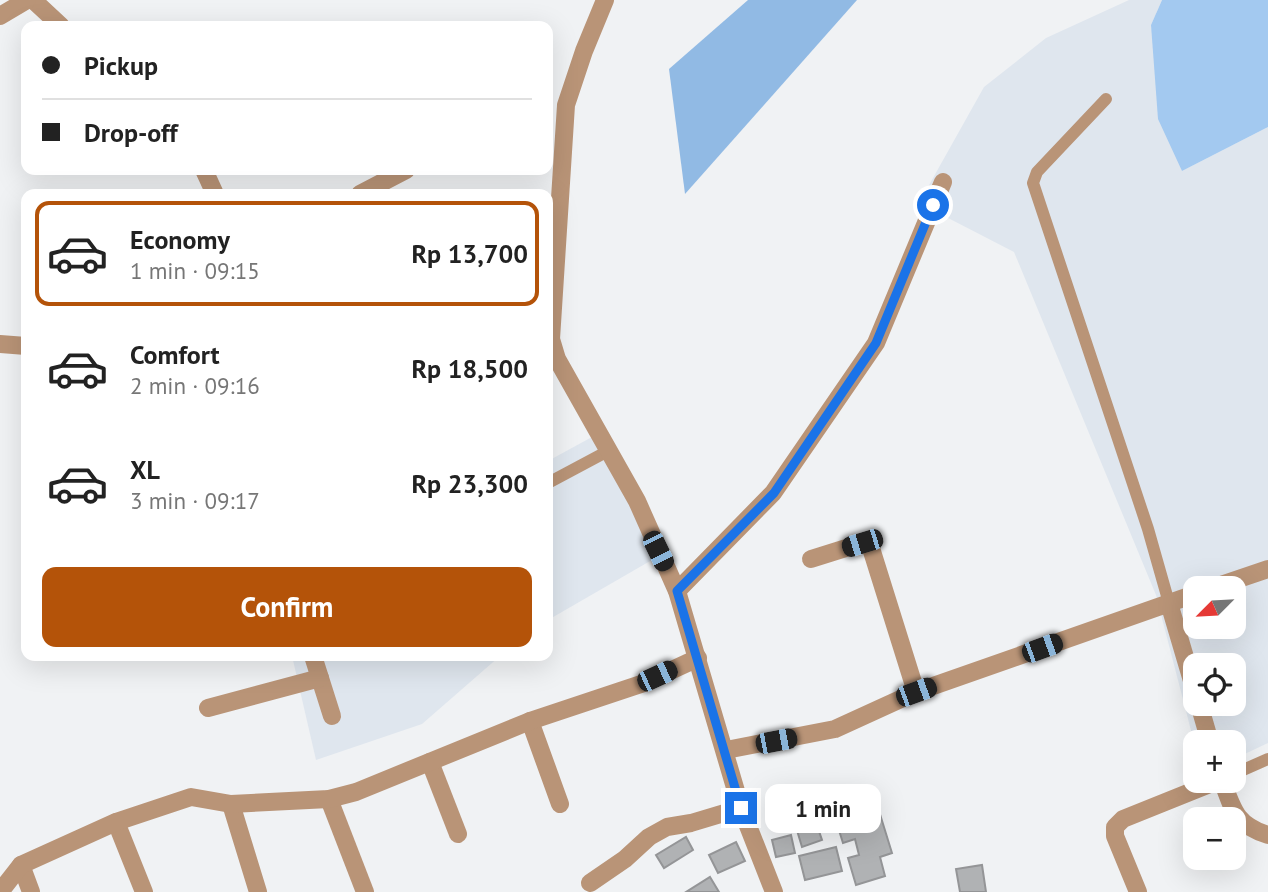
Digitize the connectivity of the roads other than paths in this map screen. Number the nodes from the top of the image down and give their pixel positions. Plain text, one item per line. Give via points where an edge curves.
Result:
1 (27, 0) edge
2 (33, 0) edge
3 (605, 0) edge
4 (0, 16) edge
5 (56, 21) edge
6 (1106, 99) dead end
7 (566, 105) junction
8 (553, 109) edge
9 (396, 175) edge
10 (943, 182) dead end
11 (370, 189) edge
12 (553, 308) edge
13 (0, 344) edge
14 (21, 346) edge
15 (553, 346) edge
16 (608, 451) junction
17 (553, 480) edge
18 (811, 559) dead end
19 (1268, 569) edge
20 (1246, 576) edge
21 (677, 591) junction
22 (1183, 598) edge
23 (1169, 603) junction
24 (1184, 653) edge
25 (698, 658) junction
26 (315, 661) edge
27 (320, 678) junction
28 (916, 692) junction
29 (208, 708) dead end
30 (332, 716) dead end
31 (530, 721) junction
32 (726, 750) junction
33 (1268, 759) edge
34 (430, 762) junction
35 (1246, 769) edge
36 (1189, 793) edge
37 (1226, 793) edge
38 (329, 799) junction
39 (231, 804) junction
40 (560, 804) dead end
41 (741, 808) junction
42 (116, 822) junction
43 (458, 834) dead end
44 (1268, 835) edge
45 (21, 865) junction
46 (590, 883) dead end
47 (0, 892) edge
48 (31, 892) edge
49 (144, 892) edge
50 (258, 892) edge
51 (365, 892) edge
52 (774, 892) edge
53 (1138, 892) edge

1 - 4 street
2 - 5 street
3 - 7 street
6 - 23 lane via 1037,173 1033,183
7 - 8 street
7 - 12 street
9 - 11 street
10 - 21 street via 876,343 774,493
13 - 14 street
15 - 16 street
16 - 17 lane
16 - 21 street via 637,501
18 - 28 street via 862,543 870,545
19 - 20 street
21 - 25 street
22 - 23 street
23 - 24 street
23 - 28 street
25 - 31 street via 644,682
25 - 32 street
26 - 27 street
27 - 29 street
27 - 30 street
28 - 32 street via 835,729
31 - 34 street
31 - 40 street
32 - 41 street
33 - 35 lane
34 - 38 street
34 - 43 street
36 - 53 street via 1115,827
37 - 44 street via 1235,814 1247,827
38 - 39 street
38 - 51 street
39 - 42 street via 191,797
39 - 50 street
41 - 46 street via 667,827
41 - 52 street
42 - 45 street
42 - 49 street
45 - 47 street
45 - 48 street

